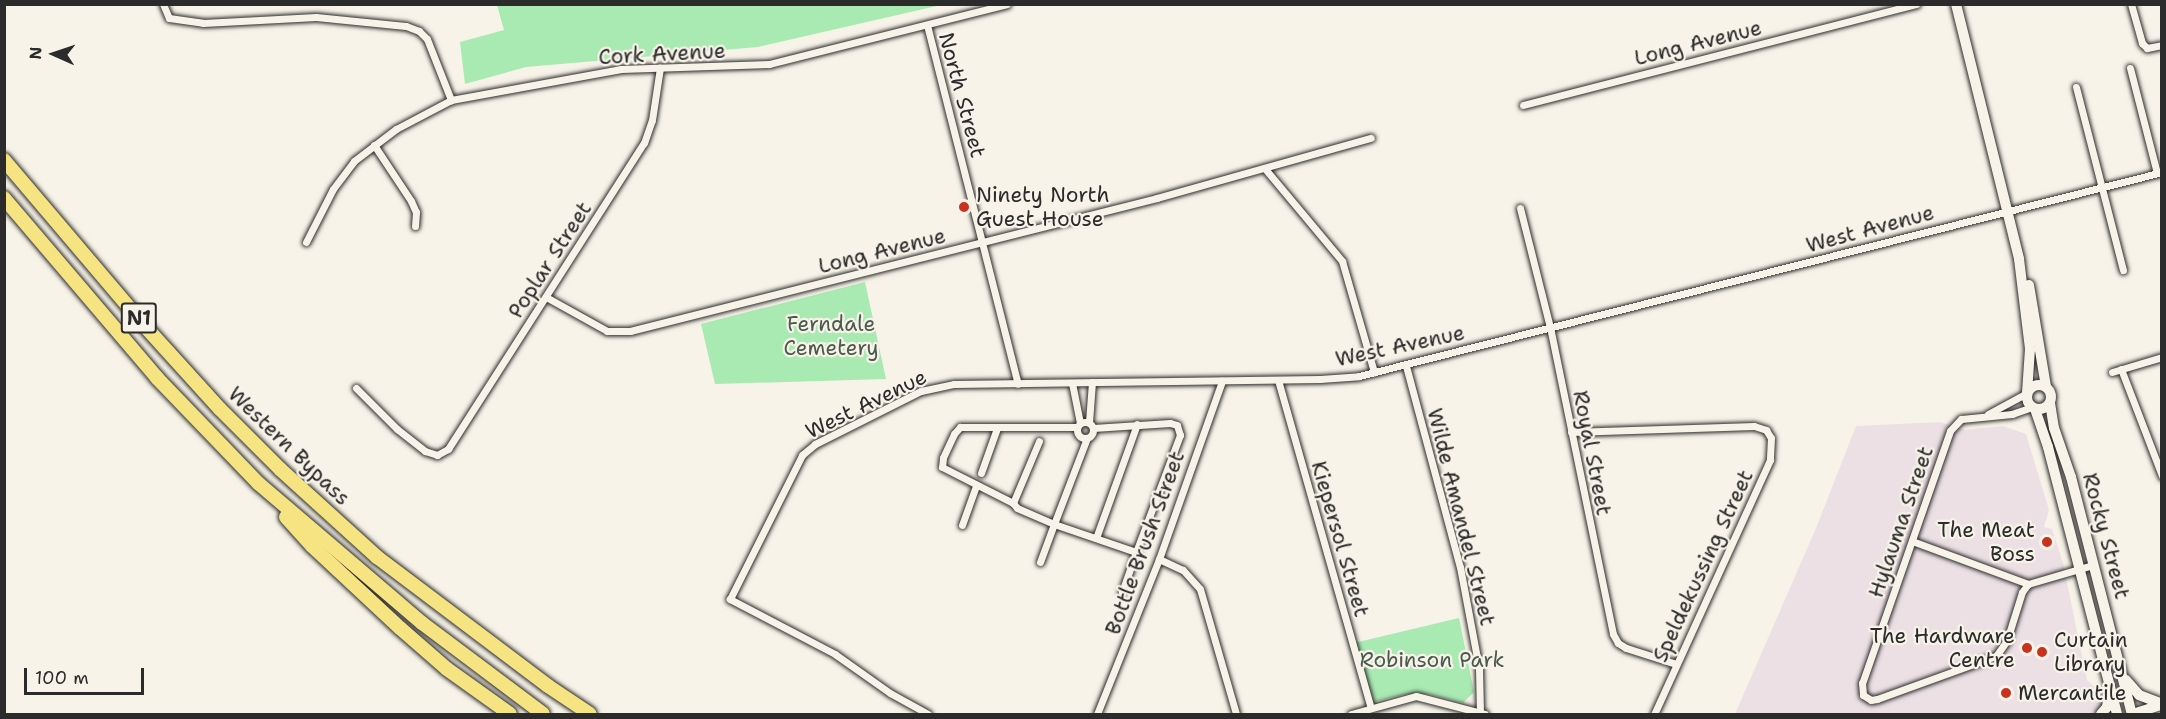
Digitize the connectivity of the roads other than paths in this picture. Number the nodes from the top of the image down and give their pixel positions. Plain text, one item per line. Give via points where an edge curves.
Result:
1 (1007, 4) edge
2 (1916, 4) edge
3 (1956, 4) edge
4 (2131, 4) edge
5 (163, 5) edge
6 (927, 25) junction
7 (2162, 45) edge
8 (660, 68) junction
9 (2130, 68) dead end
10 (2076, 87) dead end
11 (451, 100) junction
12 (1523, 105) dead end
13 (1371, 138) dead end
14 (374, 145) junction
15 (4, 160) edge
16 (1266, 170) junction
17 (2159, 173) edge
18 (2102, 187) junction
19 (4, 198) edge
20 (1520, 208) dead end
21 (2009, 210) junction
22 (415, 226) dead end
23 (983, 241) junction
24 (306, 242) dead end
25 (2123, 270) dead end
26 (546, 297) junction
27 (1550, 327) junction
28 (2162, 357) edge
29 (1406, 366) junction
30 (2121, 369) junction
31 (1374, 372) junction
32 (2112, 372) dead end
33 (1278, 380) junction
34 (1222, 381) junction
35 (1092, 382) junction
36 (1072, 383) junction
37 (1018, 384) junction
38 (2046, 387) junction
39 (356, 388) dead end
40 (2027, 393) junction
41 (2050, 403) junction
42 (2033, 408) junction
43 (1983, 417) junction
44 (1137, 424) junction
45 (1078, 425) junction
46 (1091, 425) junction
47 (997, 428) junction
48 (1571, 432) junction
49 (1086, 438) junction
50 (1039, 441) dead end
51 (981, 473) dead end
52 (2162, 476) edge
53 (258, 483) junction
54 (976, 486) junction
55 (1013, 503) junction
56 (1054, 524) junction
57 (962, 525) dead end
58 (1095, 538) junction
59 (1912, 541) junction
60 (1136, 552) junction
61 (1159, 559) junction
62 (1040, 562) dead end
63 (2093, 565) junction
64 (2079, 568) junction
65 (2028, 584) junction
66 (1122, 592) dead end
67 (1676, 664) junction
68 (2124, 678) junction
69 (2108, 679) junction
70 (2162, 705) edge
71 (1371, 708) junction
72 (510, 714) edge
73 (543, 714) edge
74 (590, 714) edge
75 (928, 714) edge
76 (1097, 714) edge
77 (1236, 714) edge
78 (1351, 714) edge
79 (1483, 714) edge
80 (1654, 714) edge
81 (2101, 714) edge
82 (2117, 714) edge
83 (2132, 714) edge

1 - 6 street, Cork Avenue
2 - 12 street, Long Avenue
3 - 21 street
4 - 7 street via 2142,44 2146,48
5 - 11 street via 169,18 191,22 309,17 406,26 427,39
6 - 8 street, Cork Avenue via 770,64
6 - 23 street, North Street
8 - 11 street, Cork Avenue via 608,71
8 - 26 street, Poplar Street via 652,120 644,143
9 - 17 street
10 - 18 street
11 - 14 street, Cork Avenue
13 - 16 street, Long Avenue
14 - 22 street via 411,201 416,212
14 - 24 street, Cork Avenue via 341,177
15 - 74 highway, Western Bypass / N1 via 170,354 281,470 377,557 529,673
16 - 23 street, Long Avenue
16 - 31 street via 1342,261
17 - 18 street, West Avenue
18 - 21 street, West Avenue
18 - 25 street
19 - 53 highway, Western Bypass / N1 via 157,378
20 - 27 street, Royal Street
21 - 27 street, West Avenue
21 - 38 street via 2028,279
21 - 40 street via 2030,349
23 - 26 street, Long Avenue via 630,331 607,331
23 - 37 street, North Street
26 - 39 street, Poplar Street via 448,449 437,455 425,451 397,429
27 - 29 street, West Avenue
27 - 48 street, Royal Street
28 - 30 street
29 - 31 street, West Avenue
29 - 79 street, Wilde Amandel Street via 1460,567 1479,669
30 - 32 street
30 - 52 street
31 - 33 street, West Avenue via 1346,378
33 - 34 street, West Avenue
33 - 71 street, Kiepersol Street
34 - 35 street, West Avenue
34 - 61 street, Bottle Brush Street
35 - 36 street, West Avenue
35 - 46 street
36 - 37 street, West Avenue
36 - 45 street
37 - 75 street, West Avenue via 932,387 808,449 796,464 729,599 835,654
38 - 40 street via 2035,385
38 - 41 street via 2051,393
40 - 42 street
40 - 43 street
41 - 42 street via 2044,408
41 - 63 street, Rocky Street
42 - 43 street
42 - 64 street, Rocky Street via 2048,447
43 - 59 street, Hylauma Street via 1961,419 1950,431
44 - 46 street
44 - 58 street
44 - 60 street via 1174,423 1180,435
45 - 46 street
45 - 47 street
45 - 49 street via 1078,434
46 - 49 street via 1091,435
47 - 51 street
47 - 54 street via 958,429 942,461 946,471
48 - 67 street, Royal Street via 1612,634 1626,648
48 - 67 street, Speldekussing Street via 1754,426 1766,430 1773,444 1770,460
49 - 56 street
50 - 55 street
53 - 72 highway via 312,546 353,585 447,669
53 - 73 highway, Western Bypass / N1 via 422,623
54 - 55 street
54 - 57 street
55 - 56 street
56 - 58 street
56 - 62 street
58 - 60 street
59 - 65 street
59 - 65 street, Hylauma Street via 1862,683 1863,695 1871,699 1996,656 2007,640
60 - 66 street
61 - 76 street, Bottle Brush Street
61 - 77 street via 1183,570 1200,589
63 - 64 street
63 - 68 street, Rocky Street
64 - 65 street
64 - 69 street, Rocky Street
67 - 80 street, Speldekussing Street
68 - 70 street via 2139,695
68 - 83 street, Rocky Street
69 - 81 street via 2108,700
69 - 82 street, Rocky Street
70 - 83 street
71 - 78 street
71 - 79 street via 1410,696 1424,696

